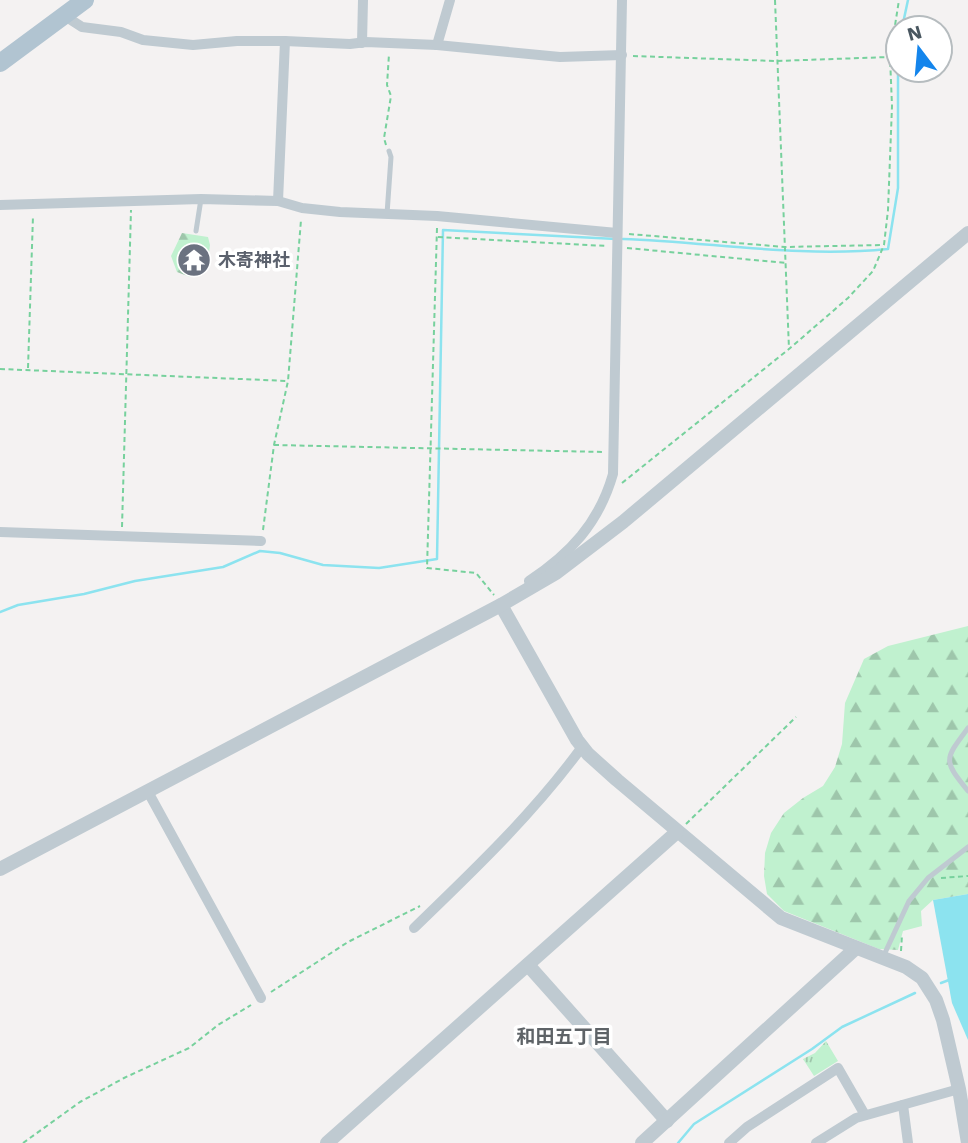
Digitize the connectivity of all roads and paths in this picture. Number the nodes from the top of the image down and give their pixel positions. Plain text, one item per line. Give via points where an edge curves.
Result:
1 (85, 0) edge
2 (363, 0) edge
3 (450, 0) edge
4 (622, 0) edge
5 (775, 0) edge
6 (65, 16) junction
7 (285, 41) junction
8 (362, 43) junction
9 (388, 43) junction
10 (437, 45) junction
11 (622, 55) junction
12 (884, 57) edge
13 (776, 61) junction
14 (0, 64) edge
15 (890, 84) edge
16 (389, 151) joint
17 (201, 199) junction
18 (278, 201) junction
19 (132, 202) junction
20 (0, 205) edge
21 (34, 205) junction
22 (302, 208) junction
23 (387, 214) junction
24 (438, 216) junction
25 (196, 231) dead end
26 (617, 233) junction
27 (968, 233) edge
28 (884, 245) junction
29 (785, 247) junction
30 (789, 349) junction
31 (0, 369) edge
32 (27, 369) junction
33 (125, 374) junction
34 (288, 381) junction
35 (274, 445) junction
36 (431, 450) junction
37 (614, 452) junction
38 (607, 495) junction
39 (0, 532) edge
40 (122, 536) junction
41 (261, 541) joint
42 (531, 587) junction
43 (501, 605) junction
44 (796, 718) dead end
45 (968, 728) edge
46 (582, 747) junction
47 (147, 790) junction
48 (968, 791) edge
49 (677, 832) junction
50 (968, 847) edge
51 (0, 869) edge
52 (968, 876) edge
53 (928, 878) junction
54 (423, 905) dead end
55 (897, 925) junction
56 (414, 928) dead end
57 (856, 948) junction
58 (883, 957) junction
59 (899, 964) junction
60 (528, 965) junction
61 (261, 998) junction
62 (959, 1089) junction
63 (902, 1105) junction
64 (865, 1115) junction
65 (667, 1121) junction
66 (23, 1143) edge
67 (327, 1143) edge
68 (642, 1143) edge
69 (729, 1143) edge
70 (816, 1143) edge
71 (908, 1143) edge
72 (968, 1143) edge

1 - 6 main road
2 - 8 street
3 - 10 street
4 - 11 street
5 - 13 path
6 - 7 street via 82,27 192,46
6 - 14 main road
7 - 8 street
7 - 18 street
8 - 9 street
9 - 10 street
9 - 16 path via 391,96 384,138
10 - 11 street via 560,57
11 - 13 path
11 - 26 street
12 - 13 path
13 - 29 path
15 - 28 path via 891,173
16 - 23 lane
17 - 18 street
17 - 19 street
17 - 25 lane
18 - 22 street
19 - 21 street
19 - 33 path
20 - 21 street
21 - 32 path
22 - 23 street
22 - 34 path
23 - 24 street
24 - 26 street
24 - 36 path
26 - 29 path
26 - 37 street
27 - 42 street via 623,522
28 - 29 path
28 - 30 path via 873,271
29 - 30 path
30 - 38 path
31 - 32 path
32 - 33 path
33 - 34 path
33 - 40 path
34 - 35 path
35 - 36 path
35 - 41 path
36 - 37 path
36 - 43 path via 427,568 476,573
37 - 38 street
38 - 42 street via 583,536 529,581
39 - 40 street
40 - 41 street
42 - 43 street
43 - 46 street
43 - 47 street
44 - 49 path
45 - 48 lane via 948,758 949,767
46 - 49 street
46 - 56 street via 490,855
47 - 51 street
47 - 61 street
49 - 57 street via 781,918
49 - 60 street
50 - 53 lane
52 - 53 path
53 - 55 lane
54 - 61 path via 348,942
55 - 58 lane
55 - 59 path via 902,934
57 - 58 street
57 - 65 street
58 - 59 street
59 - 62 street via 922,978 936,1000
60 - 65 street
60 - 67 street
61 - 66 path via 189,1048 80,1102
62 - 63 street
62 - 72 street
63 - 64 street
63 - 71 street
64 - 69 street via 838,1068
64 - 70 street
65 - 68 street

